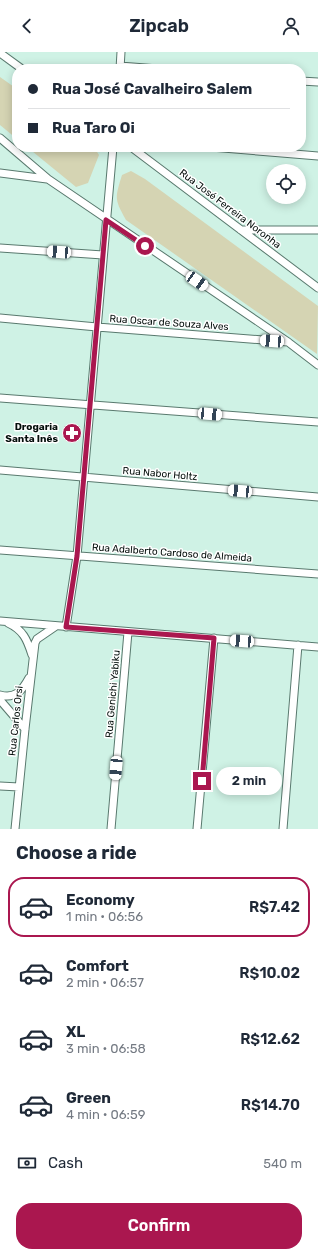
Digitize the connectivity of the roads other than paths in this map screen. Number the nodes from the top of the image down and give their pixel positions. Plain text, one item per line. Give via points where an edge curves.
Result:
1 (121, 52) edge
2 (0, 53) edge
3 (15, 64) edge
4 (120, 64) edge
5 (306, 81) edge
6 (318, 82) edge
7 (0, 138) edge
8 (12, 148) edge
9 (16, 152) edge
10 (113, 152) edge
11 (138, 152) edge
12 (270, 152) edge
13 (318, 156) edge
14 (0, 173) edge
15 (48, 179) junction
16 (106, 220) junction
17 (241, 230) junction
18 (318, 230) edge
19 (0, 248) edge
20 (103, 255) junction
21 (318, 288) edge
22 (0, 318) edge
23 (97, 328) junction
24 (288, 342) junction
25 (318, 365) edge
26 (0, 398) edge
27 (90, 405) junction
28 (318, 422) edge
29 (0, 470) edge
30 (84, 478) junction
31 (318, 498) edge
32 (0, 550) edge
33 (77, 556) junction
34 (318, 574) edge
35 (2, 621) edge
36 (56, 626) junction
37 (66, 627) junction
38 (128, 632) junction
39 (214, 638) junction
40 (298, 645) junction
41 (318, 647) edge
42 (33, 657) junction
43 (30, 676) junction
44 (0, 695) edge
45 (0, 700) edge
46 (24, 729) junction
47 (0, 786) edge
48 (19, 787) junction
49 (15, 829) edge
50 (111, 829) edge
51 (197, 829) edge
52 (283, 829) edge

1 - 4 street
2 - 3 street
5 - 6 street
7 - 8 street
9 - 15 street
10 - 16 street
11 - 17 street, Rua José Ferreira Noronha
12 - 13 street
14 - 15 street
15 - 16 street
16 - 20 street
16 - 24 street
17 - 18 street
17 - 21 street, Rua José Ferreira Noronha
19 - 20 street
20 - 23 street
22 - 23 street, Rua Oscar de Souza Alves
23 - 24 street, Rua Oscar de Souza Alves
23 - 27 street
24 - 25 street
26 - 27 street
27 - 28 street
27 - 30 street
29 - 30 street, Rua Nabor Holtz
30 - 31 street, Rua Nabor Holtz
30 - 33 street
32 - 33 street, Rua Adalberto Cardoso de Almeida
33 - 34 street, Rua Adalberto Cardoso de Almeida
33 - 37 street
35 - 36 street
35 - 42 street via 14,626 26,638
36 - 37 street
36 - 42 street, Rua Carlos Orsi via 37,639
37 - 38 street
38 - 39 street
38 - 50 street, Rua Genichi Yabiku
39 - 40 street
39 - 51 street
40 - 41 street
40 - 52 street
42 - 43 street, Rua Carlos Orsi
43 - 44 street via 15,695
43 - 46 street, Rua Carlos Orsi
45 - 46 street
46 - 48 street, Rua Carlos Orsi
47 - 48 street
48 - 49 street, Rua Carlos Orsi

